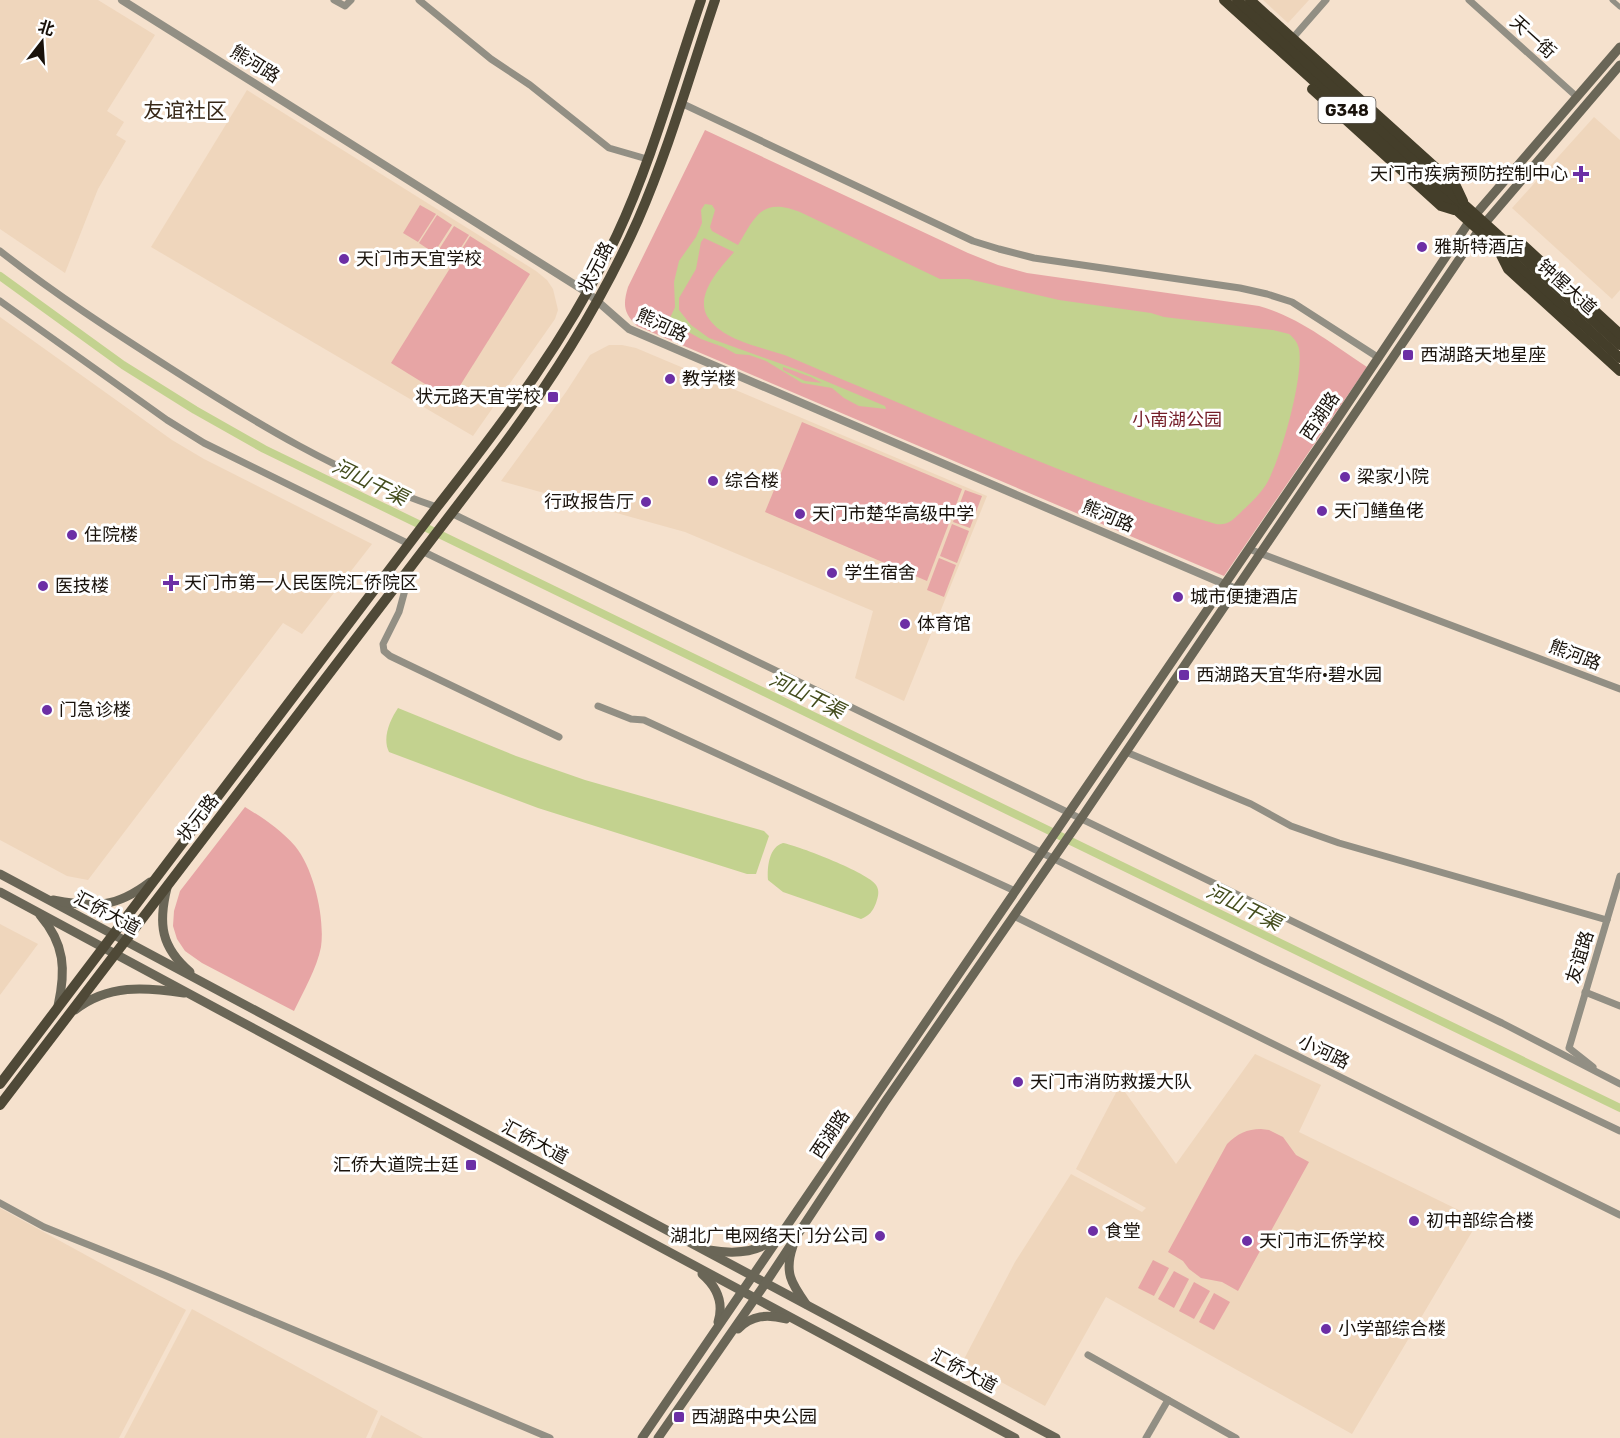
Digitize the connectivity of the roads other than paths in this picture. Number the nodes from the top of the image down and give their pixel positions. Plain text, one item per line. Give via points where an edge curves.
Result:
1 (122, 0) edge
2 (334, 0) edge
3 (351, 0) edge
4 (418, 0) edge
5 (701, 0) edge
6 (715, 0) edge
7 (1214, 0) edge
8 (1224, 0) edge
9 (1237, 0) edge
10 (1250, 0) edge
11 (1326, 0) edge
12 (1469, 0) edge
13 (1612, 0) edge
14 (1620, 7) edge
15 (1286, 44) junction
16 (1620, 47) edge
17 (1620, 65) edge
18 (1577, 97) junction
19 (681, 103) junction
20 (647, 159) junction
21 (1467, 213) junction
22 (1482, 226) junction
23 (1500, 243) junction
24 (0, 251) edge
25 (588, 293) junction
26 (0, 301) edge
27 (597, 301) junction
28 (1620, 334) edge
29 (1620, 345) edge
30 (1379, 358) junction
31 (1620, 358) edge
32 (1620, 371) edge
33 (436, 509) junction
34 (449, 515) junction
35 (410, 544) junction
36 (1249, 549) junction
37 (422, 551) junction
38 (1261, 553) junction
39 (401, 580) junction
40 (1225, 584) junction
41 (1236, 590) junction
42 (1620, 689) edge
43 (598, 706) dead end
44 (559, 737) dead end
45 (1126, 753) junction
46 (1068, 816) junction
47 (1079, 822) junction
48 (1043, 850) junction
49 (1055, 856) junction
50 (0, 874) edge
51 (1620, 876) edge
52 (157, 877) junction
53 (168, 884) junction
54 (1015, 891) junction
55 (0, 892) edge
56 (44, 898) junction
57 (37, 911) junction
58 (1014, 916) junction
59 (1607, 920) junction
60 (113, 935) junction
61 (124, 941) junction
62 (105, 947) junction
63 (116, 953) junction
64 (200, 982) junction
65 (1585, 992) junction
66 (194, 995) junction
67 (1620, 1006) edge
68 (58, 1009) junction
69 (68, 1016) junction
70 (1607, 1078) junction
71 (0, 1084) edge
72 (1620, 1084) edge
73 (0, 1105) edge
74 (1620, 1131) edge
75 (0, 1203) edge
76 (1620, 1215) edge
77 (786, 1228) junction
78 (796, 1235) junction
79 (700, 1249) junction
80 (691, 1264) junction
81 (752, 1277) junction
82 (765, 1284) junction
83 (742, 1292) junction
84 (754, 1299) junction
85 (808, 1306) junction
86 (798, 1322) junction
87 (712, 1335) junction
88 (723, 1343) junction
89 (1088, 1355) dead end
90 (1168, 1400) junction
91 (550, 1438) edge
92 (642, 1438) edge
93 (658, 1438) edge
94 (1015, 1438) edge
95 (1056, 1438) edge
96 (1146, 1438) edge
97 (1236, 1438) edge

1 - 25 street, 熊河路
2 - 3 street via 345,6
4 - 20 street via 609,148
5 - 20 main road, 状元路
6 - 19 main road, 状元路
7 - 21 highway via 1441,206
8 - 15 highway, 钟惺大道 / G348
9 - 15 highway, 钟惺大道 / G348
10 - 15 highway
11 - 15 street
12 - 18 street, 天一街
13 - 14 street
15 - 21 highway, 钟惺大道 / G348
15 - 21 highway via 1456,186
16 - 18 main road, 西湖路
17 - 22 main road, 西湖路
18 - 21 main road, 西湖路
19 - 27 main road, 状元路 via 645,203
19 - 30 street via 973,241 1034,258 1267,294 1301,307
20 - 25 main road, 状元路 via 618,233
21 - 22 highway, 钟惺大道 / G348
21 - 30 main road, 西湖路
22 - 23 highway, 钟惺大道 / G348
22 - 38 main road, 西湖路
23 - 28 highway via 1523,245
23 - 29 highway, 钟惺大道 / G348
23 - 31 highway, 钟惺大道 / G348
23 - 32 highway via 1508,269
24 - 33 street via 89,317 232,408 302,448
25 - 27 street, 熊河路
25 - 33 main road, 状元路 via 539,373
26 - 35 street via 204,443
27 - 34 main road, 状元路 via 525,415
27 - 40 street, 熊河路 via 641,335
30 - 36 main road, 西湖路
33 - 35 main road, 状元路
34 - 37 main road, 状元路
34 - 46 street
35 - 52 main road, 状元路
36 - 38 street, 熊河路
36 - 40 main road, 西湖路
37 - 39 main road, 状元路
37 - 48 street
38 - 41 main road, 西湖路
38 - 42 street, 熊河路
39 - 44 street via 405,590 399,612 384,638 384,651
39 - 53 main road, 状元路
40 - 41 street, 熊河路
40 - 46 main road, 西湖路
41 - 45 main road, 西湖路
43 - 54 street via 644,720
45 - 47 main road, 西湖路
45 - 59 street via 1251,804 1291,826 1339,843
46 - 47 street
46 - 48 main road, 西湖路
47 - 49 main road, 西湖路
47 - 70 street via 1502,1023
48 - 49 street
48 - 54 main road, 西湖路
49 - 58 main road, 西湖路
49 - 74 street
50 - 56 main road, 汇侨大道
51 - 59 street, 友谊路
52 - 56 main road via 135,894 111,903 86,905
52 - 60 main road, 状元路
53 - 61 main road, 状元路
53 - 64 main road via 162,920 167,945
54 - 77 main road, 西湖路
55 - 57 main road, 汇侨大道
56 - 57 main road via 52,905 52,911
56 - 60 main road, 汇侨大道
57 - 62 main road, 汇侨大道
57 - 68 main road via 50,927 62,956 63,984
58 - 76 street, 小河路
58 - 78 main road, 西湖路
59 - 65 street, 友谊路
60 - 61 main road, 汇侨大道
60 - 62 main road, 状元路
61 - 63 main road, 状元路
61 - 64 main road, 汇侨大道
62 - 63 main road, 汇侨大道
62 - 68 main road, 状元路
63 - 66 main road, 汇侨大道
63 - 69 main road, 状元路
64 - 79 main road, 汇侨大道
65 - 67 street
65 - 70 street, 友谊路 via 1569,1048
66 - 69 main road via 125,988 99,995
66 - 80 main road, 汇侨大道
68 - 71 main road, 状元路
69 - 73 main road, 状元路
70 - 72 street
75 - 91 street via 44,1227
77 - 79 main road via 751,1251
77 - 81 main road, 西湖路
78 - 82 main road, 西湖路
78 - 85 main road via 789,1271 791,1281
79 - 81 main road, 汇侨大道
80 - 83 main road, 汇侨大道
80 - 87 main road via 717,1293 721,1312
81 - 82 main road, 汇侨大道
81 - 83 main road, 西湖路
82 - 84 main road, 西湖路
82 - 85 main road, 汇侨大道
83 - 84 main road, 汇侨大道
83 - 87 main road, 西湖路
84 - 86 main road, 汇侨大道
84 - 88 main road, 西湖路
85 - 95 main road, 汇侨大道
86 - 88 main road via 758,1316 744,1323
86 - 94 main road, 汇侨大道
87 - 92 main road, 西湖路
88 - 93 main road, 西湖路
89 - 90 street
90 - 96 street
90 - 97 street

